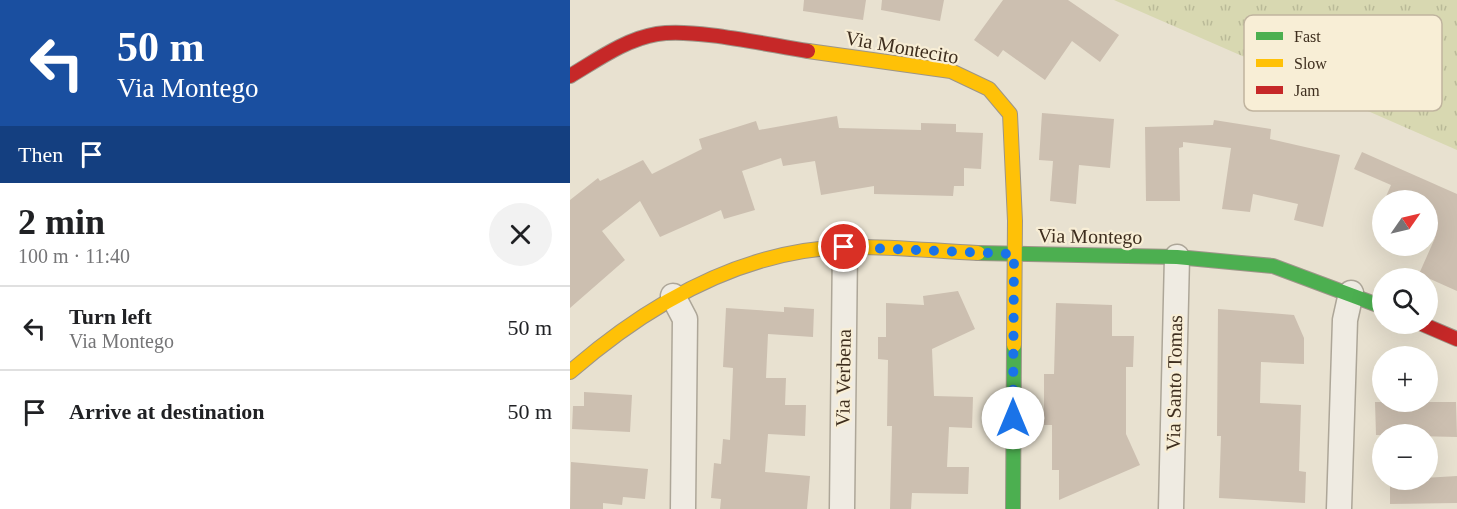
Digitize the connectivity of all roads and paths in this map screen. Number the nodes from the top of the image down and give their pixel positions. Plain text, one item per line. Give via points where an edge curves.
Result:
1 (570, 76) edge
2 (844, 247) junction
3 (1014, 254) junction
4 (1177, 257) junction
5 (1351, 293) junction
6 (674, 296) junction
7 (1372, 302) edge
8 (1438, 331) edge
9 (1457, 339) edge
10 (570, 372) edge
11 (683, 509) edge
12 (842, 509) edge
13 (1013, 509) edge
14 (1171, 509) edge
15 (1339, 509) edge

1 - 3 street, Via Montecito via 621,46 657,34 695,35 951,71 989,89 1010,114
2 - 3 street, Via Montego
2 - 6 street, Via Montego via 764,258
2 - 12 street, Via Verbena
3 - 4 street, Via Montego
3 - 13 street, Via Montecito
4 - 5 street, Via Montego via 1273,266
4 - 14 street, Via Santo Tomas
5 - 7 street, Via Montego
5 - 15 street via 1345,320
6 - 10 street, Via Montego via 601,345
6 - 11 street via 685,319
8 - 9 street

